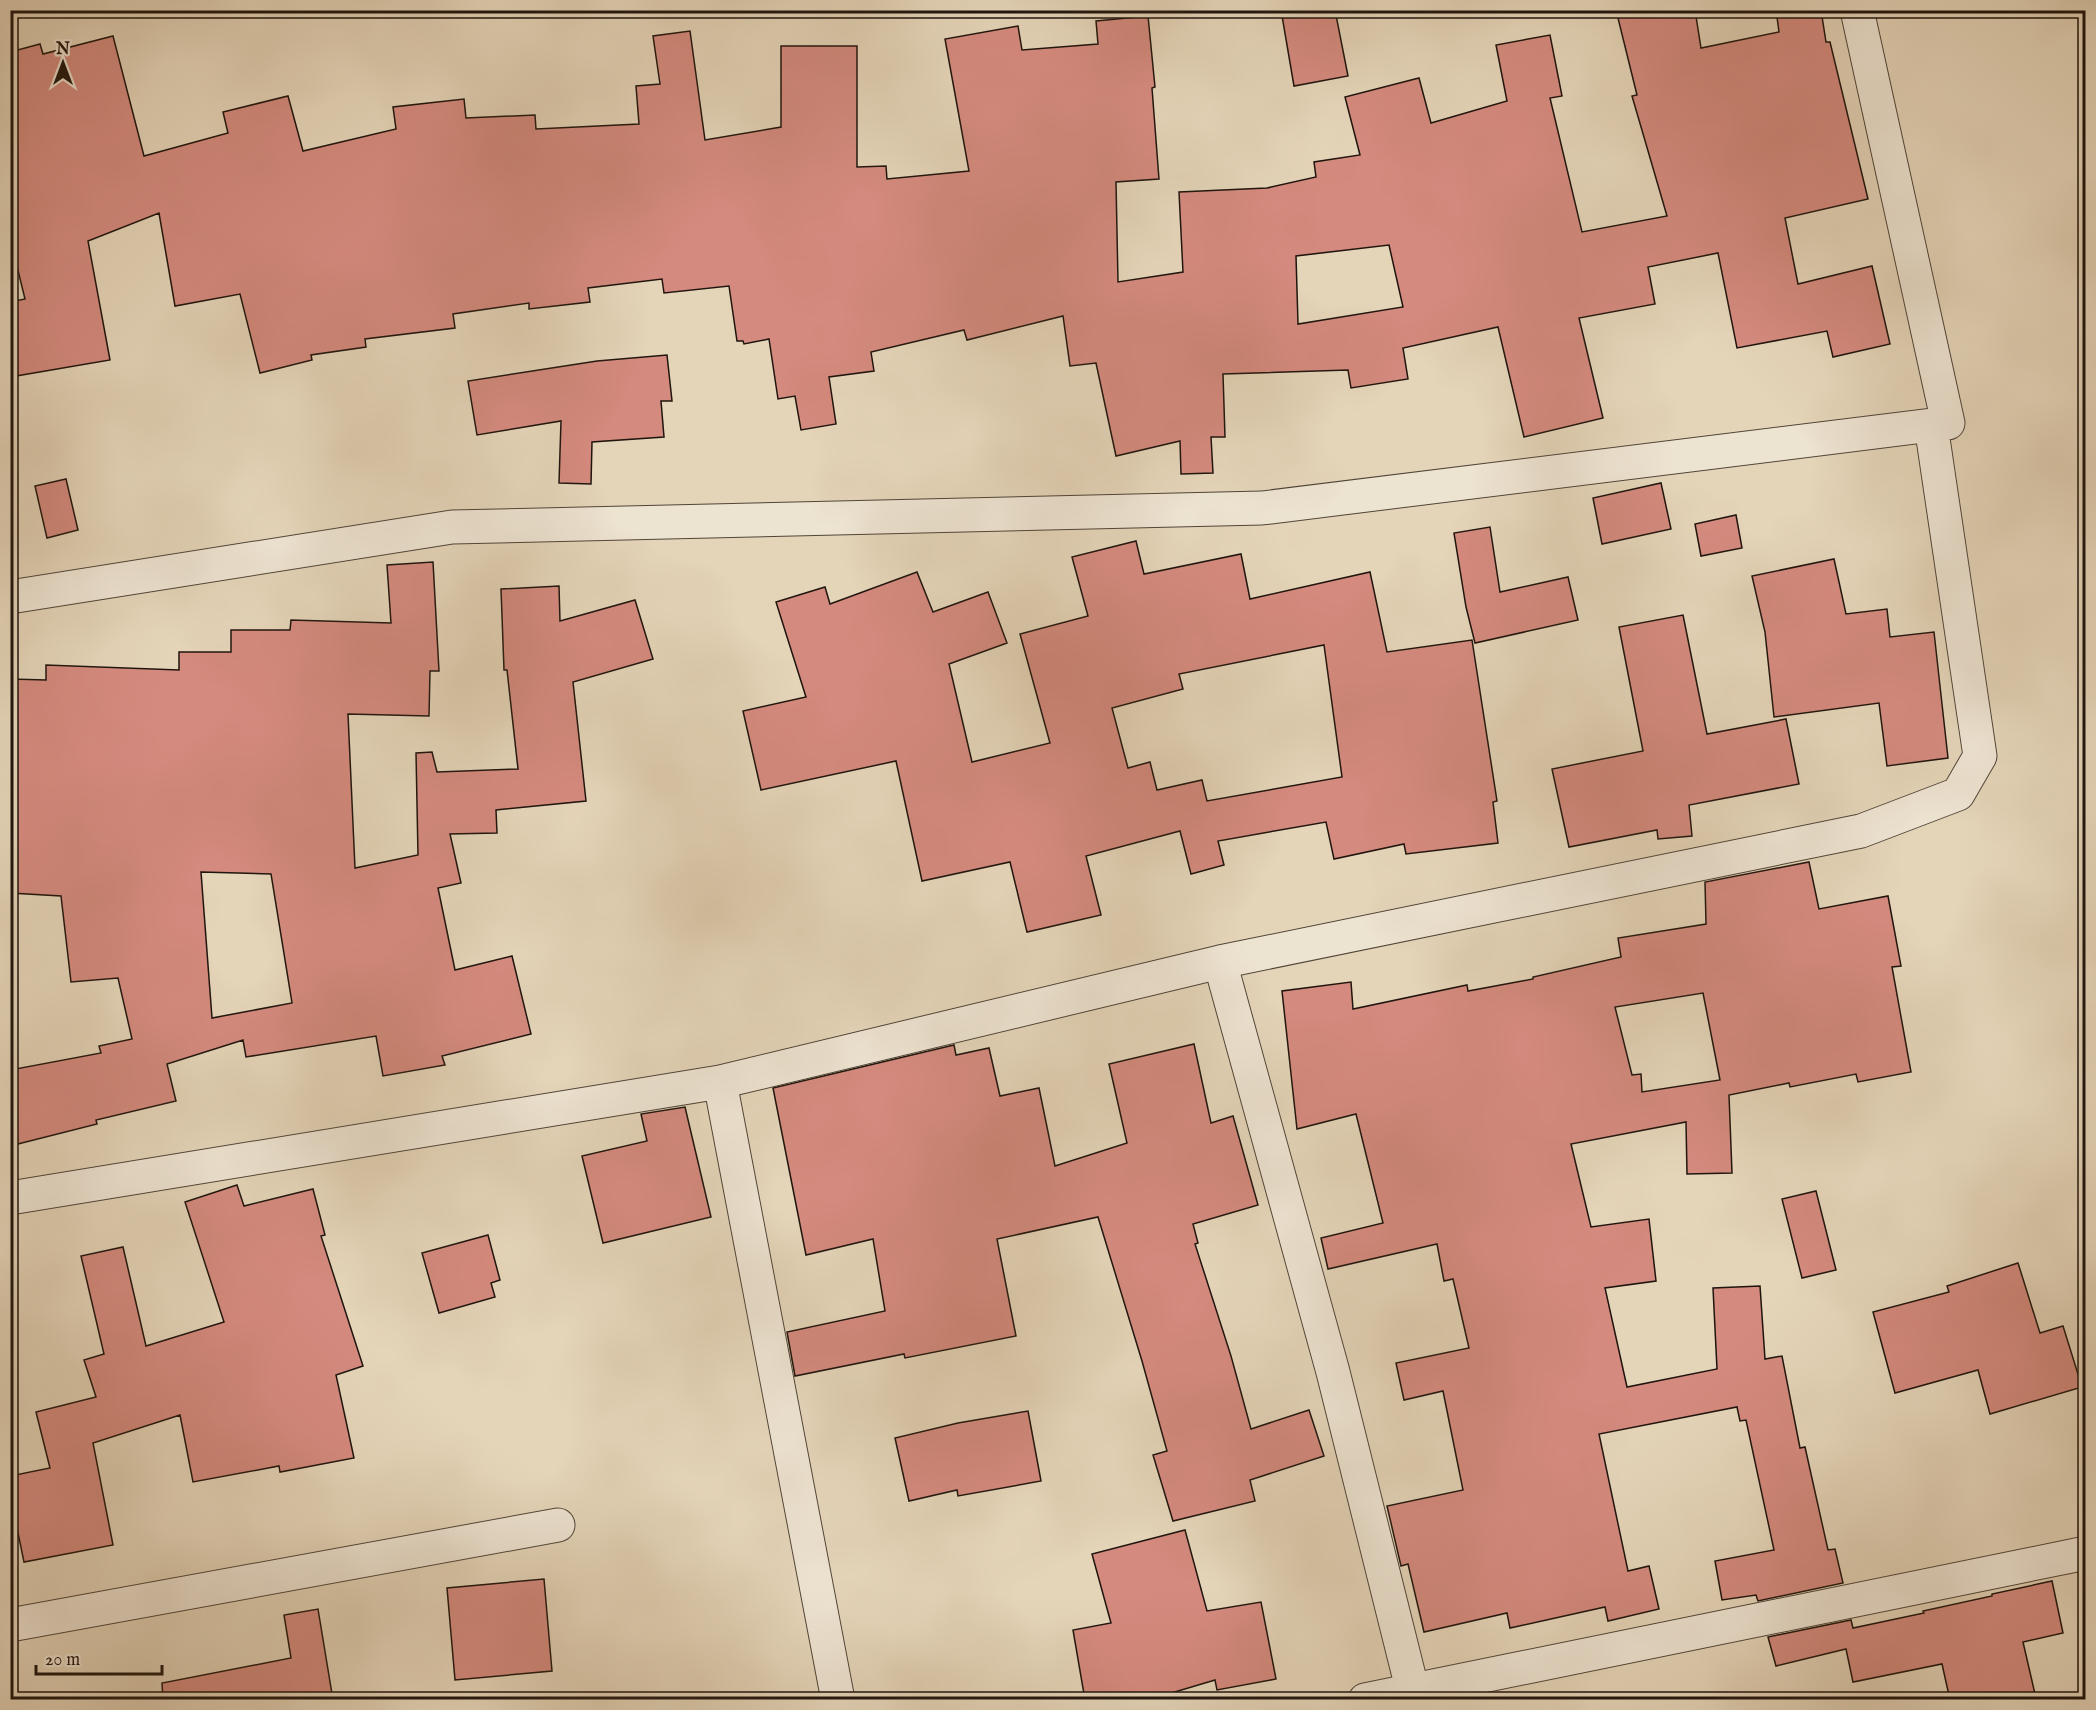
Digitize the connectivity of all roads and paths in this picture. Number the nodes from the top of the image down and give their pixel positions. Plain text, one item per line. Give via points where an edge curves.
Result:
1 (1857, 10) edge
2 (1930, 425) junction
3 (10, 597) edge
4 (1220, 962) junction
5 (720, 1082) junction
6 (10, 1198) edge
7 (558, 1525) dead end
8 (2085, 1553) edge
9 (10, 1625) edge
10 (1414, 1695) edge
11 (838, 1700) edge
12 (1365, 1700) edge

1 - 2 street via 1948,423
2 - 3 street via 1262,508 452,526
2 - 4 street via 1980,756 1958,794 1861,831
4 - 5 street
4 - 10 street via 1333,1372
5 - 6 street
5 - 11 street
7 - 9 street
8 - 10 street
10 - 12 street

